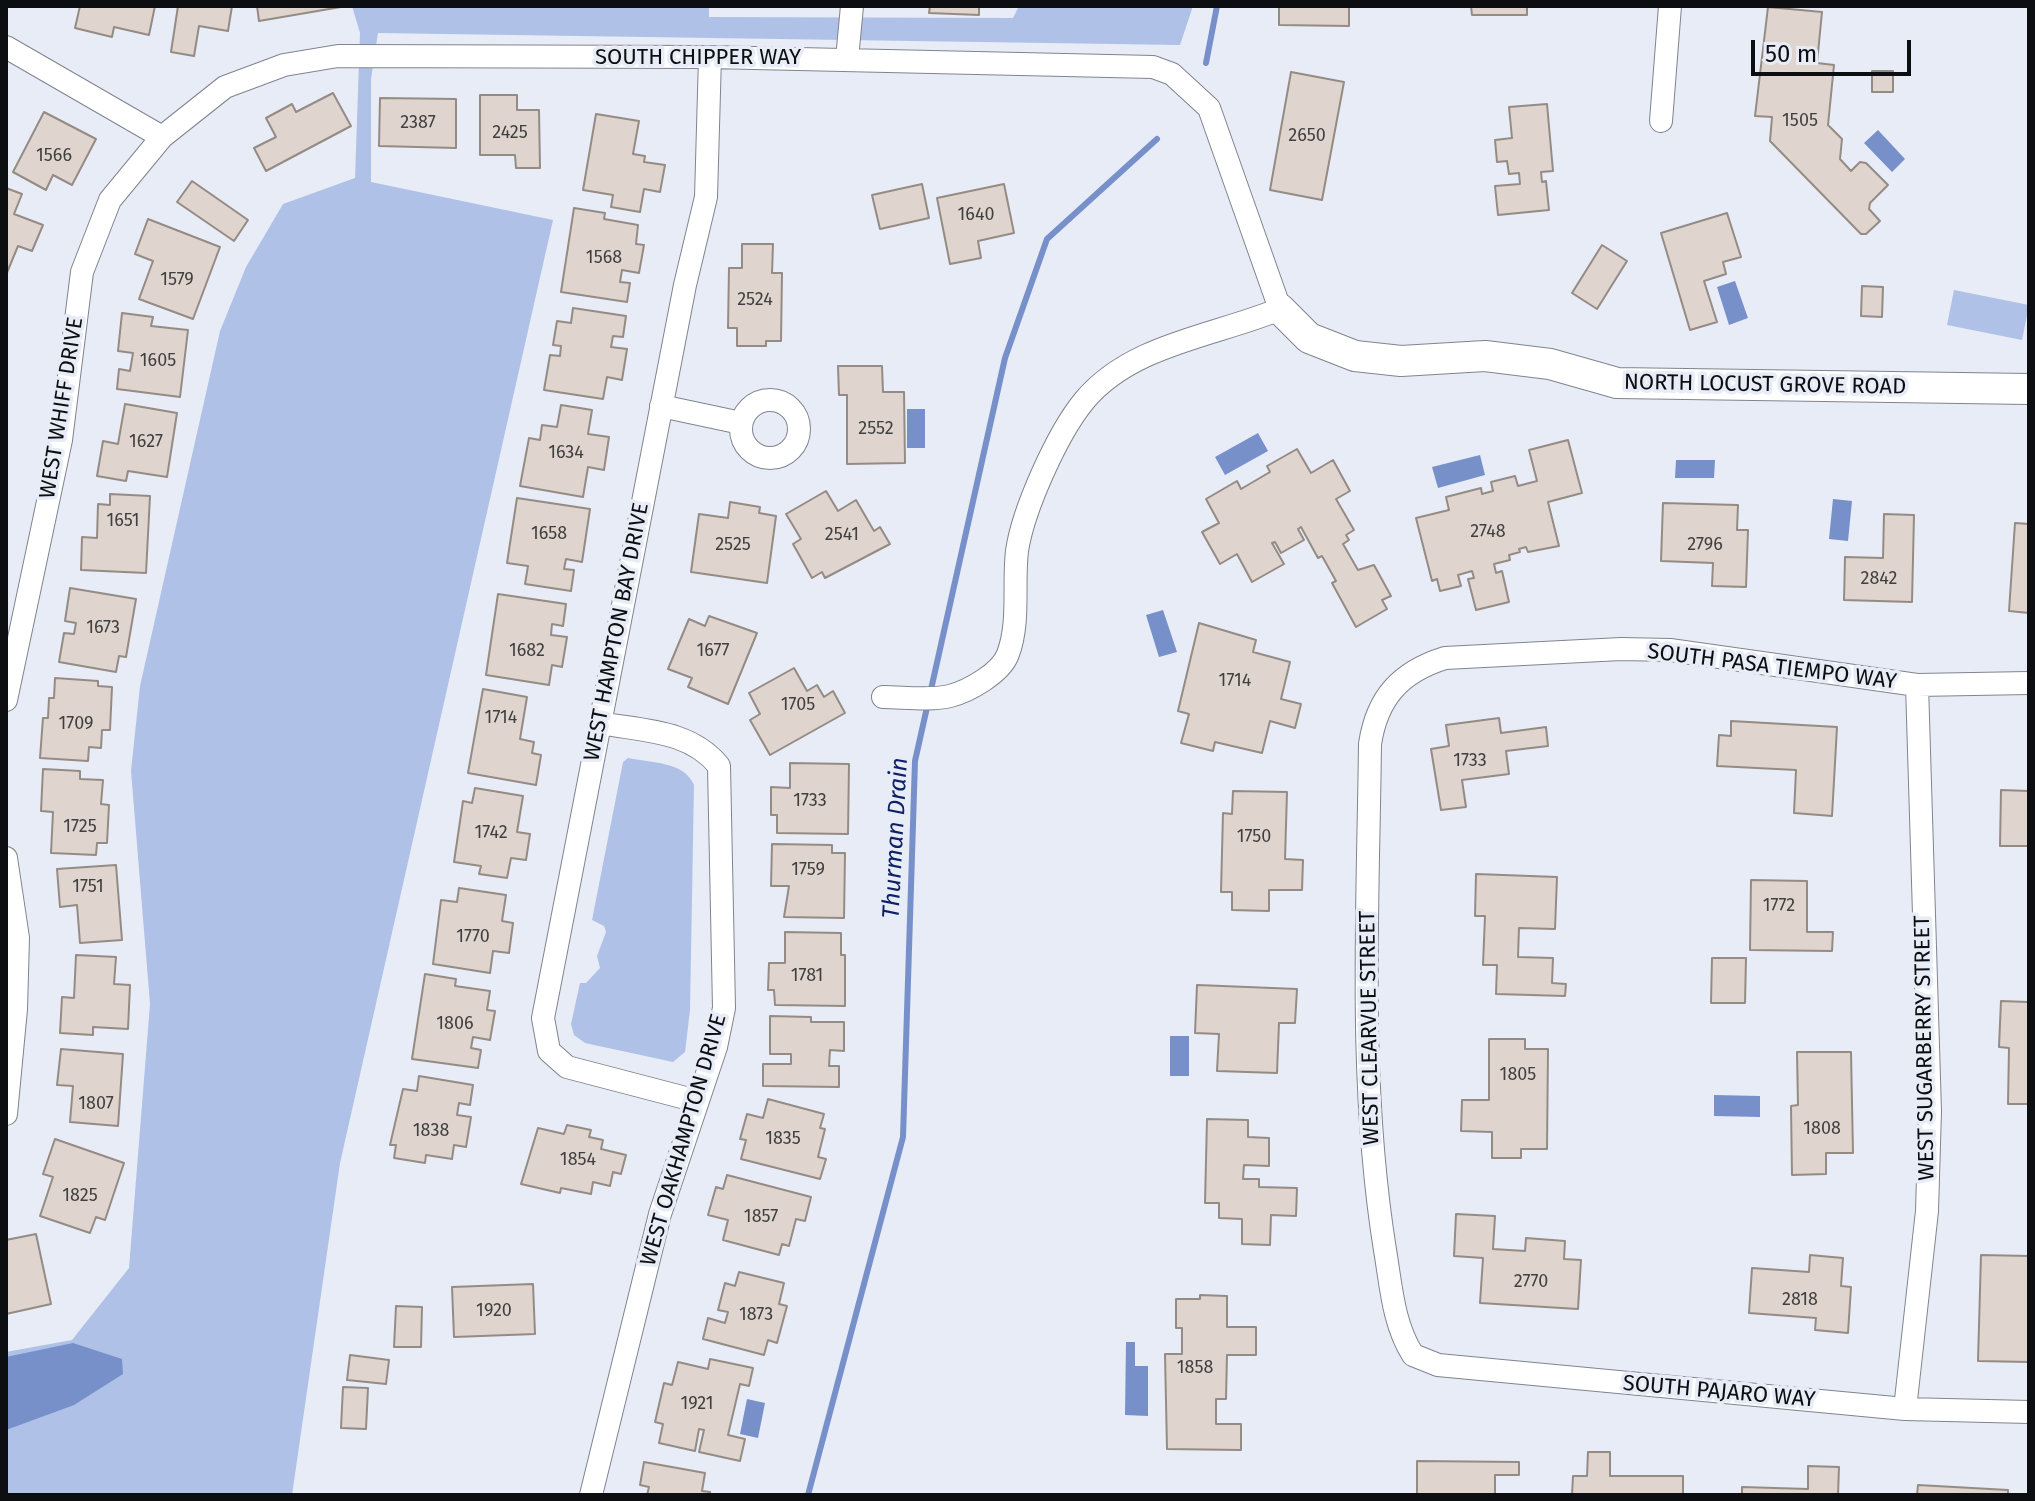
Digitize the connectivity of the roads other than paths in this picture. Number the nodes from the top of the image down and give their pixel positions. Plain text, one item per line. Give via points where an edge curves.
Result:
1 (852, 6) edge
2 (1670, 6) edge
3 (6, 47) edge
4 (710, 57) junction
5 (847, 59) junction
6 (1661, 121) dead end
7 (162, 137) junction
8 (1280, 309) junction
9 (2029, 389) edge
10 (661, 406) junction
11 (741, 423) dead end
12 (2029, 683) edge
13 (1917, 685) junction
14 (883, 697) dead end
15 (1384, 698) joint
16 (6, 700) edge
17 (600, 723) junction
18 (6, 858) edge
19 (697, 1101) junction
20 (6, 1114) edge
21 (1413, 1355) joint
22 (1905, 1409) junction
23 (2029, 1412) edge
24 (591, 1495) edge

1 - 5 street
2 - 6 street
3 - 7 street
4 - 5 street, SOUTH CHIPPER WAY
4 - 7 street, SOUTH CHIPPER WAY via 338,56 284,65 225,87
4 - 10 street, WEST HAMPTON BAY DRIVE via 706,197
5 - 8 street, SOUTH CHIPPER WAY via 1153,67 1172,74 1209,108
7 - 16 street, WEST WHIFF DRIVE via 110,200 82,272 61,440
8 - 9 street, NORTH LOCUST GROVE ROAD via 1309,338 1355,356 1401,361 1485,356 1550,364 1617,383
8 - 14 street via 1191,338 1109,376 1082,403 1023,521 1008,656 987,678 950,696
10 - 11 street
10 - 17 street, WEST HAMPTON BAY DRIVE
12 - 13 street, SOUTH PASA TIEMPO WAY
13 - 15 street, SOUTH PASA TIEMPO WAY via 1670,650 1621,649 1445,658 1421,665
13 - 22 street, WEST SUGARBERRY STREET via 1930,1111 1927,1211
15 - 21 street, WEST CLEARVUE STREET via 1370,744 1368,1110 1375,1189 1399,1331
17 - 19 street, WEST OAKHAMPTON DRIVE via 686,738 719,766 724,1008
17 - 19 street, WEST HAMPTON BAY DRIVE via 543,1018 549,1051 567,1067
18 - 20 street via 18,938
19 - 24 street, WEST OAKHAMPTON DRIVE via 660,1214
21 - 22 street, SOUTH PAJARO WAY via 1438,1365
22 - 23 street, SOUTH PAJARO WAY

